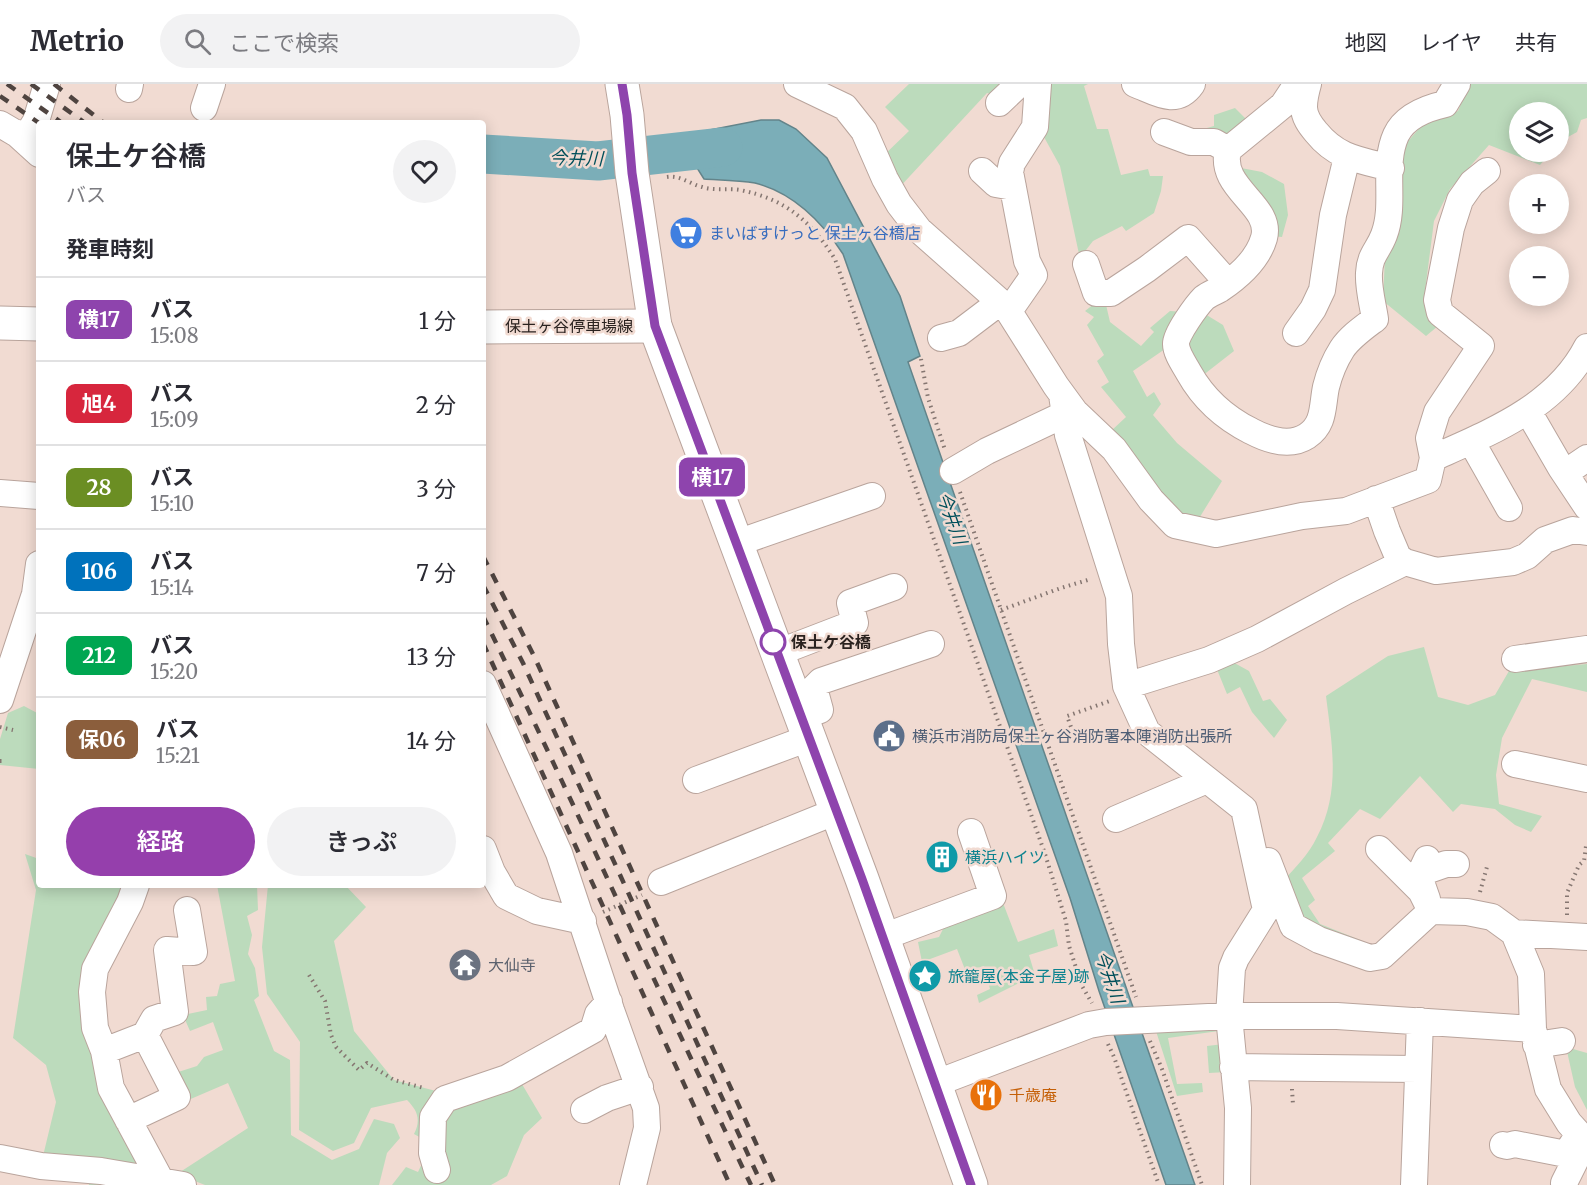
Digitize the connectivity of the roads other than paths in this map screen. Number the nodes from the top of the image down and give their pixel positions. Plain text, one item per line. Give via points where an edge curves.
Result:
1 (47, 84) edge
2 (622, 84) edge
3 (797, 84) edge
4 (1019, 84) edge
5 (1038, 84) edge
6 (1135, 84) edge
7 (1192, 84) edge
8 (1297, 84) edge
9 (1308, 84) edge
10 (1457, 84) edge
11 (999, 103) dead end
12 (36, 120) edge
13 (36, 121) edge
14 (8, 129) edge
15 (1164, 132) dead end
16 (1228, 150) junction
17 (36, 152) edge
18 (1347, 157) junction
19 (1390, 168) junction
20 (982, 171) dead end
21 (1487, 171) dead end
22 (1013, 187) junction
23 (1086, 264) dead end
24 (1228, 283) junction
25 (1005, 306) junction
26 (0, 323) edge
27 (36, 324) edge
28 (655, 326) junction
29 (486, 327) edge
30 (1296, 333) dead end
31 (942, 338) dead end
32 (1587, 347) edge
33 (1063, 404) junction
34 (1528, 411) junction
35 (1471, 441) junction
36 (1433, 458) junction
37 (1587, 458) edge
38 (953, 471) road end
39 (1564, 473) junction
40 (0, 494) edge
41 (36, 495) edge
42 (872, 496) dead end
43 (1376, 499) junction
44 (1587, 507) edge
45 (1509, 508) dead end
46 (1587, 532) edge
47 (737, 543) junction
48 (1405, 562) junction
49 (36, 586) edge
50 (894, 587) dead end
51 (932, 644) dead end
52 (1587, 649) edge
53 (777, 653) junction
54 (1515, 658) dead end
55 (1128, 690) junction
56 (486, 691) edge
57 (0, 700) edge
58 (805, 728) junction
59 (1515, 764) dead end
60 (1587, 779) edge
61 (696, 780) dead end
62 (1207, 780) junction
63 (837, 811) junction
64 (1116, 820) dead end
65 (971, 832) dead end
66 (1251, 845) junction
67 (1379, 849) dead end
68 (486, 857) edge
69 (1456, 864) dead end
70 (661, 882) road end
71 (135, 888) edge
72 (187, 910) dead end
73 (1431, 911) junction
74 (583, 921) junction
75 (1514, 933) junction
76 (1577, 936) edge
77 (883, 937) junction
78 (610, 1006) junction
79 (1229, 1016) junction
80 (1420, 1021) junction
81 (145, 1035) junction
82 (1534, 1037) junction
83 (598, 1038) dead end
84 (1562, 1041) dead end
85 (104, 1051) junction
86 (1233, 1067) junction
87 (1418, 1069) junction
88 (934, 1084) junction
89 (640, 1086) junction
90 (584, 1110) dead end
91 (128, 1120) junction
92 (1584, 1139) edge
93 (1503, 1145) dead end
94 (0, 1158) edge
95 (40, 1166) junction
96 (437, 1170) dead end
97 (71, 1177) dead end
98 (172, 1183) edge
99 (1564, 1184) dead end
100 (633, 1185) edge
101 (971, 1185) edge
102 (1237, 1185) edge
103 (1414, 1185) edge

1 - 12 street
2 - 28 main road
3 - 25 street via 845,107 864,131 898,204 919,230
4 - 11 street
5 - 22 street via 1035,127 1012,163
6 - 7 street via 1168,97 1186,92
8 - 16 street via 1283,105
9 - 18 street via 1304,109 1307,122 1334,150
10 - 19 street via 1445,104 1425,109 1408,120 1396,135
13 - 14 street via 29,132
14 - 17 street
15 - 16 street via 1191,142 1214,142
16 - 24 street via 1227,170 1258,212 1264,236 1258,252
18 - 19 street
18 - 30 street via 1333,215 1322,290
19 - 24 street via 1384,236 1372,253 1369,274 1376,319 1342,350 1326,388 1323,416 1306,437 1294,442 1275,441 1237,424 1202,393 1178,351 1175,342 1179,333 1204,298
20 - 22 street via 996,184
21 - 36 street via 1460,200 1437,300 1440,313 1481,346 1437,412 1429,438
22 - 25 street via 1027,261 1034,275
23 - 24 street via 1096,293 1111,293 1188,238
25 - 31 street via 959,333
25 - 33 street
26 - 27 main road
28 - 29 main road, 保土ヶ谷停車場線
28 - 47 main road
32 - 34 street via 1578,365 1559,386
33 - 38 street
33 - 43 street via 1114,449 1151,500 1175,525 1216,534 1347,511
33 - 55 street via 1068,435 1119,596
34 - 35 street
34 - 39 street
35 - 36 street
35 - 45 street
36 - 43 street via 1428,480
37 - 39 street
39 - 44 street
40 - 41 street
42 - 47 street
43 - 48 street via 1386,531 1398,557
46 - 48 street via 1574,530 1545,540 1513,562 1436,571
47 - 53 main road
48 - 55 street via 1257,639
49 - 57 street
50 - 53 street via 850,603 855,623
51 - 58 street via 821,681 814,688 820,710
52 - 54 street
53 - 58 main road
55 - 62 street via 1147,732
56 - 74 street via 560,853
58 - 61 street
58 - 63 main road
59 - 60 street
62 - 64 street
62 - 66 street via 1244,809
63 - 70 street
63 - 77 main road
65 - 77 street via 993,896
66 - 73 street via 1266,855 1293,926 1319,940 1370,958 1382,956
66 - 79 street via 1266,910 1232,968
67 - 73 street via 1421,891
68 - 74 street via 506,896 537,911
69 - 73 street via 1424,866 1419,876
71 - 85 street via 95,969 95,1028
72 - 81 street via 194,952 167,950 175,1012 154,1019
73 - 75 street via 1492,917
74 - 78 street
75 - 76 street
75 - 82 street via 1531,974
77 - 88 main road
78 - 83 street
78 - 89 street
78 - 96 street via 598,1014 592,1030 516,1074 443,1093 445,1099 433,1117 432,1153
79 - 80 street
79 - 86 street
79 - 88 street via 1089,1025
80 - 82 street
80 - 87 street
81 - 85 street
81 - 91 street via 177,1097
82 - 84 street
82 - 92 street via 1548,1089
85 - 91 street via 111,1088
86 - 87 street
86 - 102 street via 1238,1108
87 - 103 street
88 - 101 main road
89 - 90 street
89 - 100 street via 646,1128
91 - 98 street
92 - 93 street via 1566,1154
92 - 99 street
94 - 95 street
95 - 97 street
95 - 98 street

